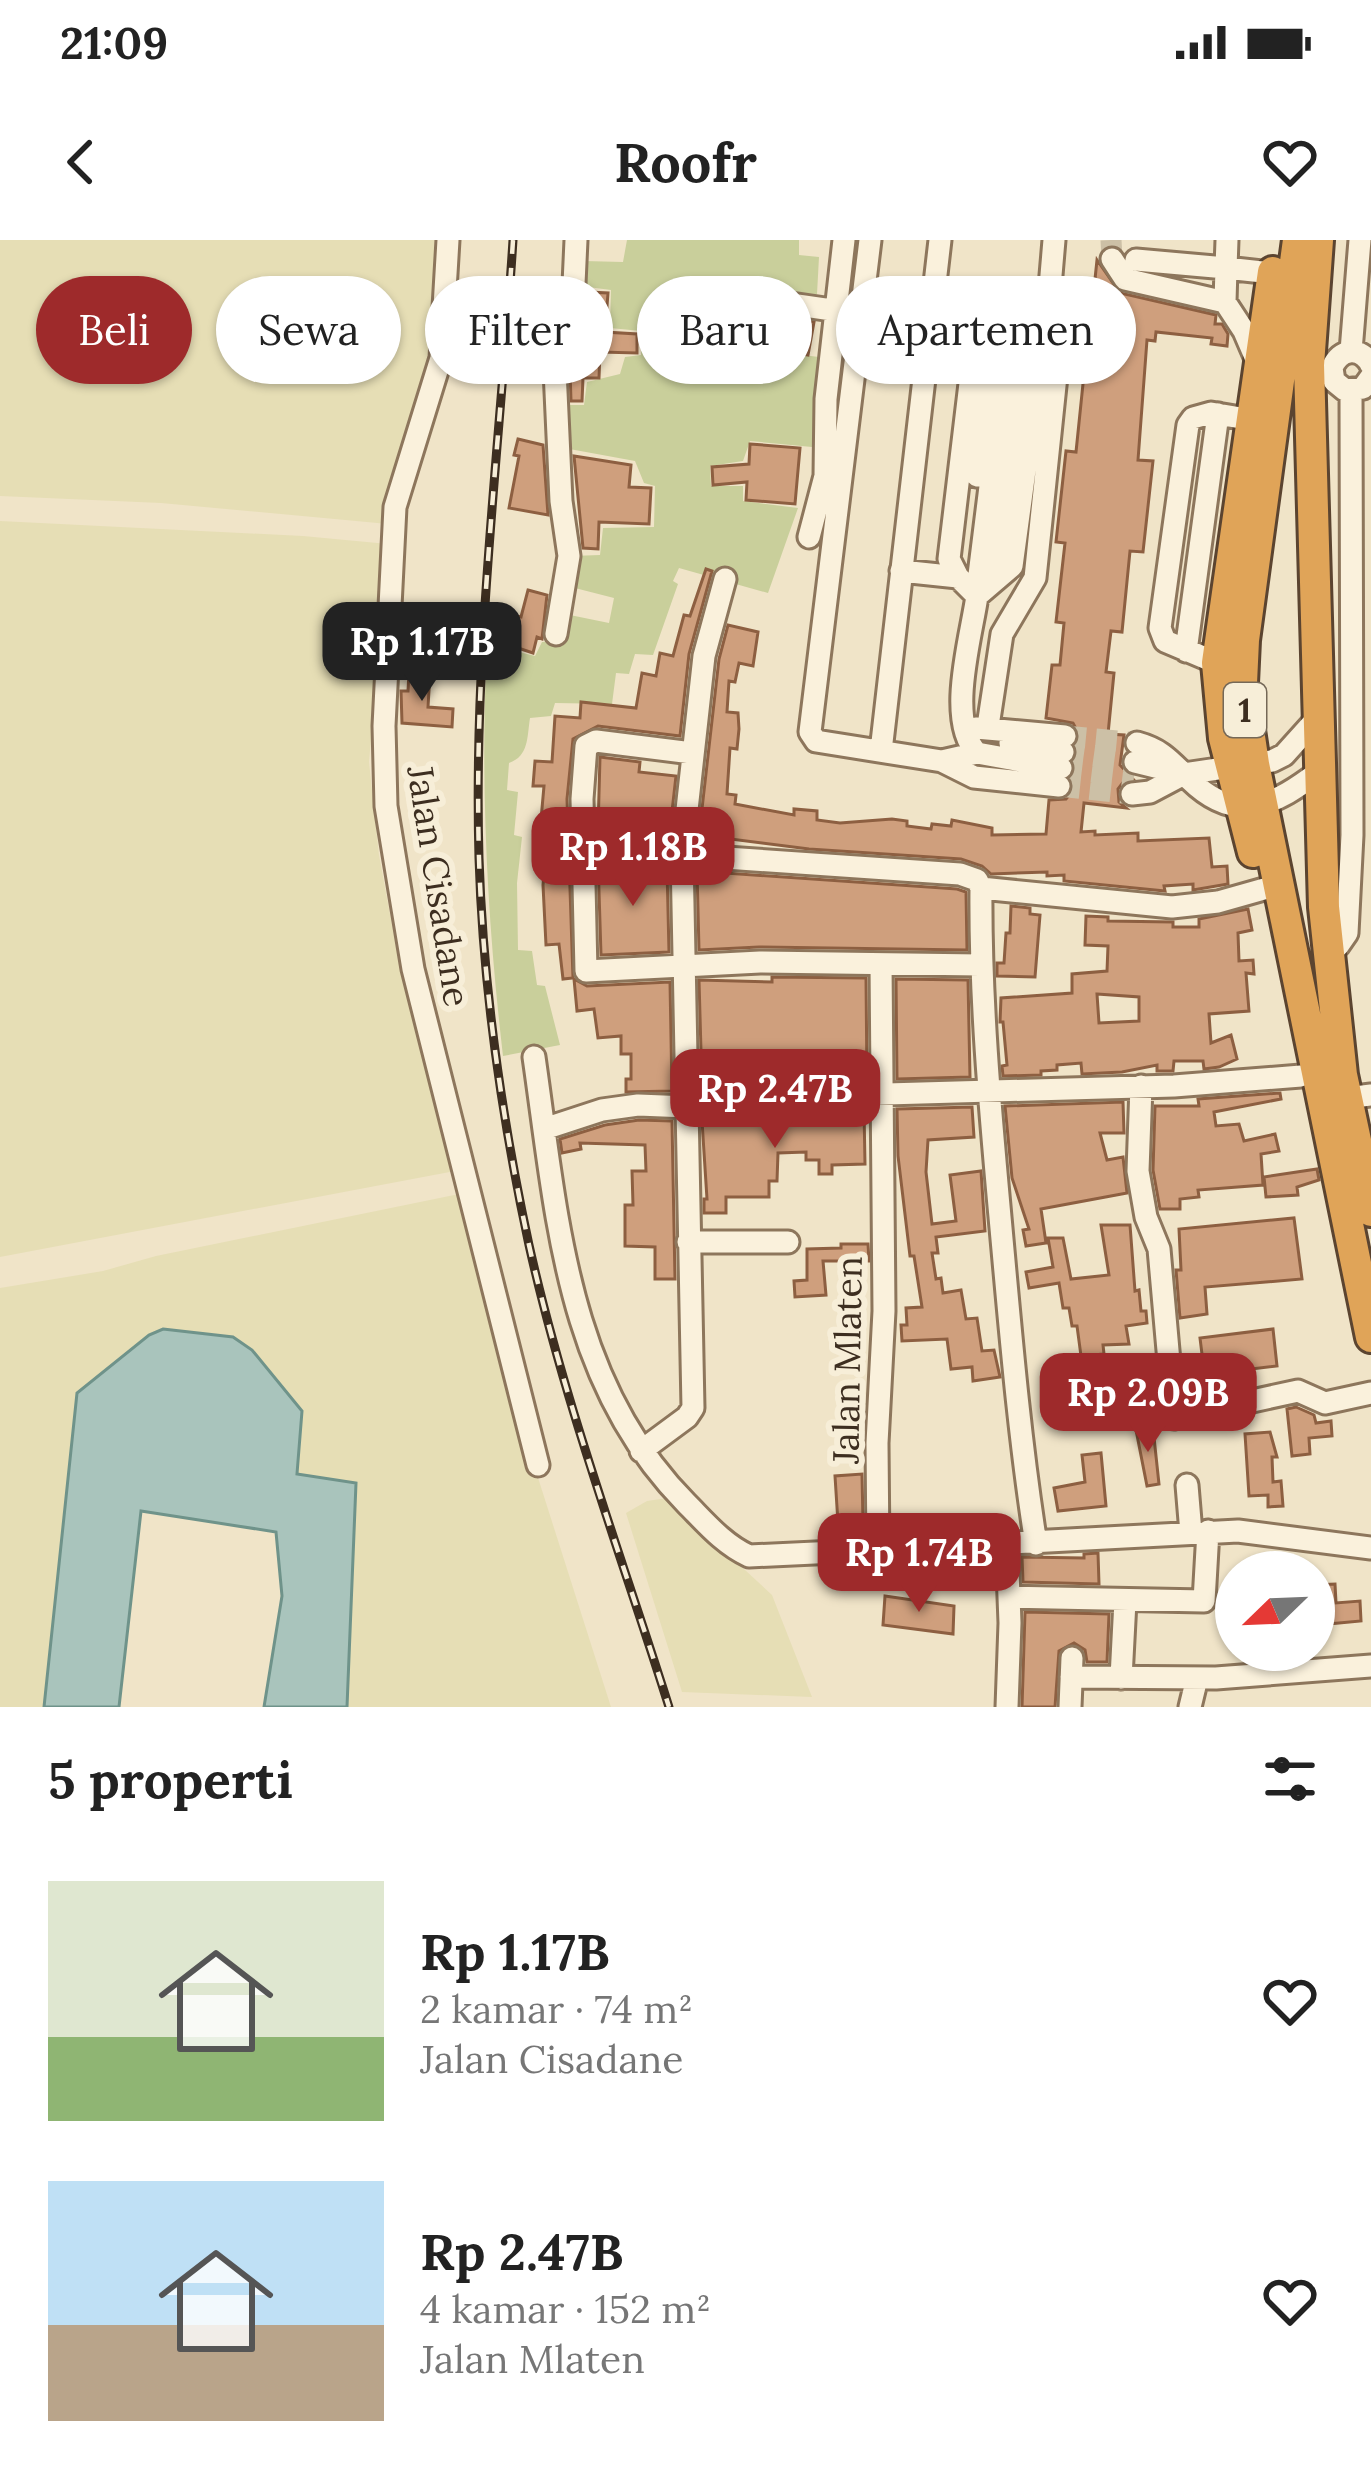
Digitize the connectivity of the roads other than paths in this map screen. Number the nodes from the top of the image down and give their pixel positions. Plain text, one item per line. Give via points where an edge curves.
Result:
1 (448, 240) edge
2 (576, 240) edge
3 (844, 240) edge
4 (870, 240) edge
5 (940, 240) edge
6 (1054, 240) edge
7 (1227, 240) edge
8 (1277, 240) edge
9 (1298, 240) edge
10 (1318, 240) edge
11 (1360, 240) edge
12 (1112, 260) dead end
13 (1136, 260) dead end
14 (1226, 268) junction
15 (1272, 273) junction
16 (841, 276) edge
17 (866, 276) edge
18 (936, 276) edge
19 (1051, 276) edge
20 (1225, 302) junction
21 (836, 326) edge
22 (1352, 351) junction
23 (1371, 365) edge
24 (1259, 366) junction
25 (1371, 377) edge
26 (854, 384) edge
27 (923, 384) edge
28 (970, 384) edge
29 (993, 384) edge
30 (1019, 384) edge
31 (1037, 384) edge
32 (1055, 384) edge
33 (1352, 392) junction
34 (1253, 420) junction
35 (809, 537) dead end
36 (901, 571) junction
37 (958, 578) junction
38 (725, 579) dead end
39 (977, 596) junction
40 (556, 634) dead end
41 (1217, 663) junction
42 (1320, 714) junction
43 (988, 726) junction
44 (970, 742) junction
45 (881, 751) junction
46 (692, 753) junction
47 (942, 761) junction
48 (1062, 761) junction
49 (1242, 767) junction
50 (1321, 770) junction
51 (1178, 777) junction
52 (1251, 806) junction
53 (582, 843) junction
54 (682, 855) junction
55 (981, 888) junction
56 (1274, 899) junction
57 (1324, 907) junction
58 (1327, 949) junction
59 (881, 964) junction
60 (683, 965) junction
61 (980, 965) junction
62 (534, 1057) dead end
63 (1141, 1086) junction
64 (988, 1091) junction
65 (1343, 1093) edge
66 (880, 1095) junction
67 (688, 1107) junction
68 (544, 1129) junction
69 (1371, 1211) edge
70 (688, 1242) junction
71 (788, 1242) dead end
72 (1371, 1337) edge
73 (1371, 1393) edge
74 (641, 1451) junction
75 (538, 1465) dead end
76 (1187, 1485) dead end
77 (1199, 1532) junction
78 (1036, 1544) junction
79 (1007, 1545) junction
80 (1371, 1548) edge
81 (878, 1550) junction
82 (1009, 1598) junction
83 (1124, 1601) junction
84 (1371, 1666) edge
85 (1121, 1678) junction
86 (1193, 1695) edge
87 (1007, 1707) edge
88 (1070, 1707) edge

1 - 75 street, Jalan Cisadane via 441,358 392,532 386,806 413,969
2 - 40 street via 555,370 569,556
3 - 16 street
4 - 17 street
5 - 18 street
6 - 19 street
7 - 14 street
8 - 15 highway
9 - 49 highway, 1 via 1244,640
10 - 42 highway, 1 via 1309,365
11 - 22 street
12 - 20 street via 1125,278
13 - 14 street
14 - 15 street
14 - 20 street
15 - 24 highway
20 - 24 street
21 - 35 street via 824,486
22 - 23 street
22 - 33 street via 1334,361 1332,375
24 - 34 highway
25 - 33 street
26 - 45 street via 810,732 816,741
27 - 36 street
28 - 37 street via 949,559
29 - 39 street via 968,559
30 - 39 street via 995,564
31 - 39 street via 1012,566
32 - 43 street via 1035,578 1002,634
33 - 58 street via 1348,933
34 - 41 highway
34 - 41 street via 1202,414 1188,425 1160,628 1165,641
36 - 37 street
36 - 45 street
37 - 39 street
38 - 46 street via 704,656
39 - 44 street via 961,712
41 - 49 highway via 1220,715
42 - 49 street via 1284,754
42 - 50 highway, 1
43 - 44 street
43 - 48 street
44 - 47 street
44 - 48 street
45 - 47 street
46 - 53 street via 590,742
46 - 54 street
47 - 48 street via 974,777
49 - 51 street
49 - 52 highway
50 - 52 street
50 - 57 highway, 1
51 - 51 street via 1160,749 1134,769 1150,792
51 - 52 street via 1223,805
52 - 56 highway
53 - 54 street
53 - 60 street via 586,971
54 - 55 street via 960,874
54 - 60 street
55 - 56 street via 1172,907
55 - 61 street
56 - 57 highway
56 - 65 highway
57 - 58 highway, 1
58 - 65 highway, 1
59 - 60 street
59 - 61 street
59 - 66 street, Jalan Mlaten
60 - 67 street
61 - 64 street
62 - 68 street
63 - 64 street
63 - 65 street
63 - 73 street via 1138,1171 1159,1249 1174,1418 1298,1391 1325,1403
64 - 66 street
64 - 78 street
65 - 69 highway, 1
65 - 72 highway via 1317,1143 1336,1176
66 - 67 street
66 - 81 street, Jalan Mlaten
67 - 68 street via 621,1108
67 - 70 street
68 - 74 street via 573,1302
70 - 71 street
70 - 74 street via 693,1408
74 - 81 street via 742,1552
76 - 77 street
77 - 78 street
77 - 80 street
77 - 83 street via 1204,1601
78 - 79 street
79 - 81 street
79 - 82 street
82 - 83 street
82 - 87 street
83 - 85 street
84 - 86 street
85 - 86 street
85 - 88 street via 1072,1668

